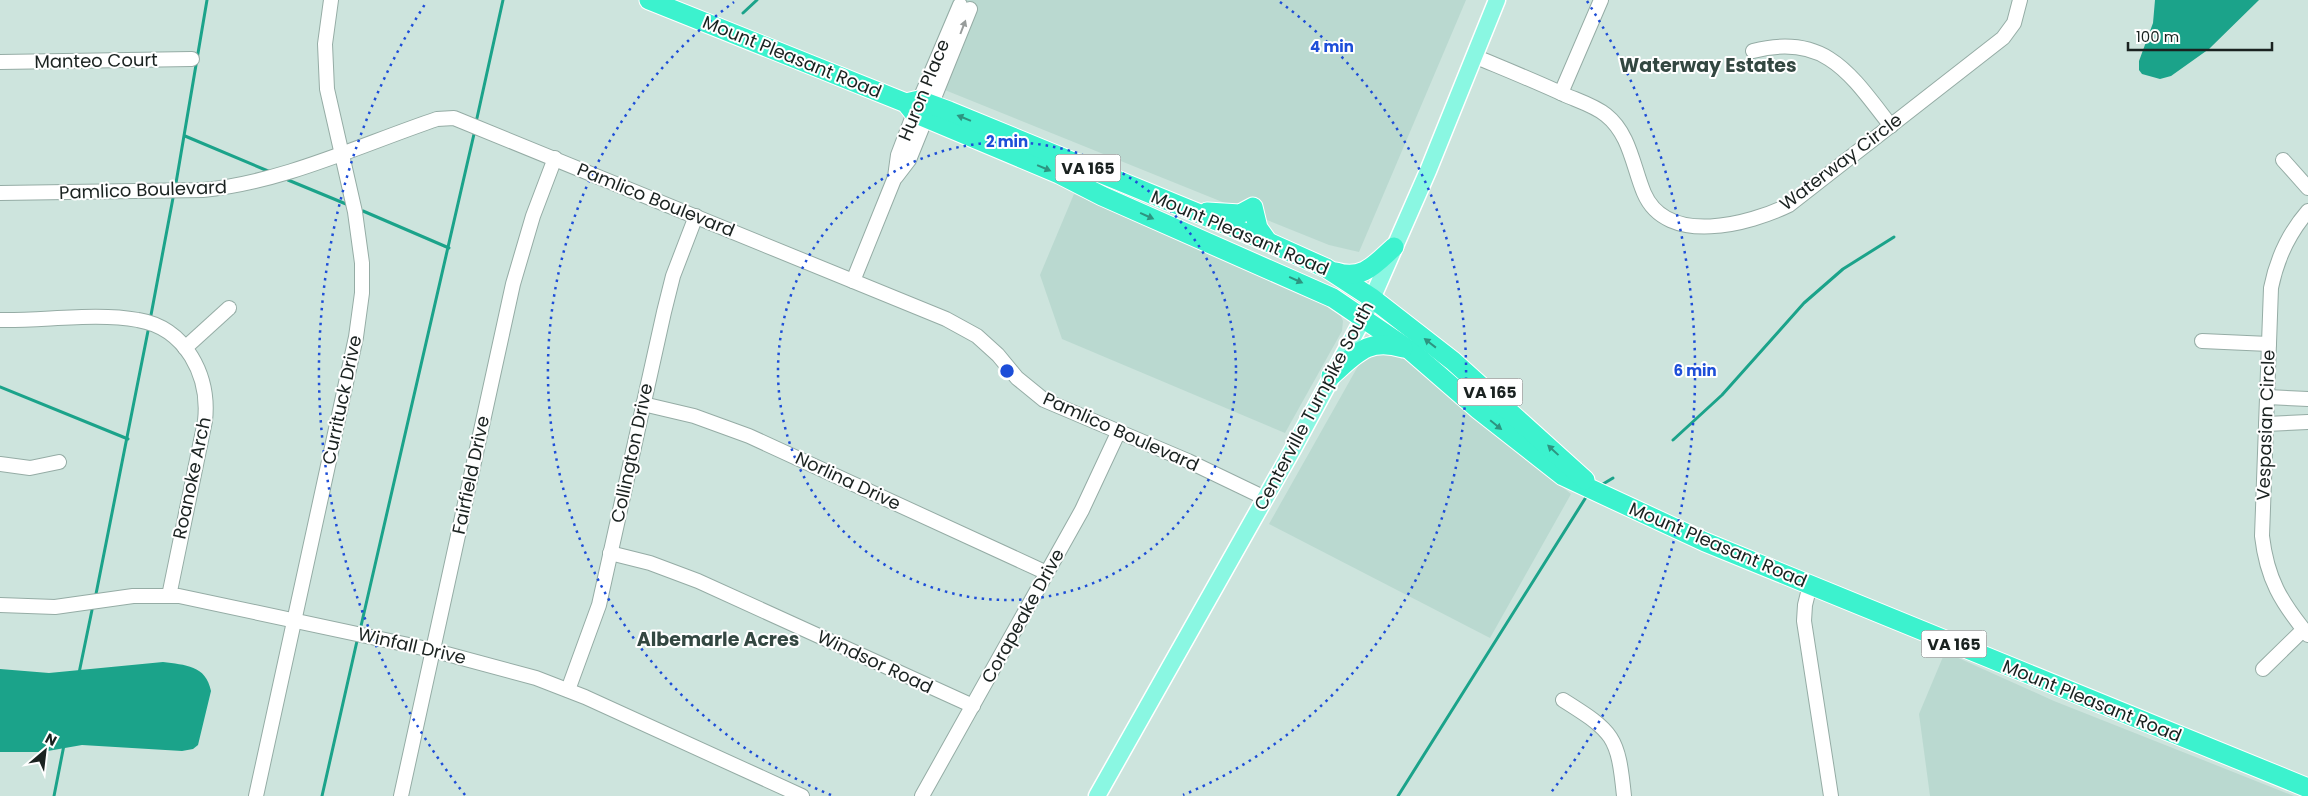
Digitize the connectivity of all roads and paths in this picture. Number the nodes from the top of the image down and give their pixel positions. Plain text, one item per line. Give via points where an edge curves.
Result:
1 (330, 0) edge
2 (649, 0) edge
3 (1497, 0) edge
4 (1601, 0) edge
5 (2020, 0) edge
6 (965, 7) dead end
7 (1753, 51) dead end
8 (1474, 56) junction
9 (192, 59) dead end
10 (0, 62) edge
11 (1561, 93) junction
12 (919, 108) junction
13 (1891, 126) junction
14 (341, 153) junction
15 (555, 158) junction
16 (2283, 160) dead end
17 (2308, 188) edge
18 (0, 193) edge
19 (1190, 210) junction
20 (2308, 211) edge
21 (696, 216) junction
22 (1175, 228) junction
23 (1268, 242) junction
24 (1394, 247) junction
25 (1326, 268) junction
26 (853, 281) junction
27 (1372, 298) junction
28 (229, 308) dead end
29 (1364, 317) junction
30 (0, 320) edge
31 (2202, 341) dead end
32 (2269, 344) junction
33 (185, 348) junction
34 (1411, 351) junction
35 (1331, 376) junction
36 (2267, 397) junction
37 (2308, 399) edge
38 (643, 404) junction
39 (2308, 422) edge
40 (2266, 424) junction
41 (1118, 433) junction
42 (59, 462) dead end
43 (0, 464) edge
44 (1602, 494) junction
45 (1265, 498) junction
46 (610, 554) junction
47 (1047, 573) junction
48 (1810, 585) junction
49 (168, 596) junction
50 (0, 605) edge
51 (294, 620) junction
52 (2306, 632) edge
53 (432, 650) junction
54 (2263, 669) dead end
55 (568, 690) junction
56 (1563, 700) dead end
57 (973, 706) junction
58 (2308, 788) edge
59 (256, 796) edge
60 (401, 796) edge
61 (802, 796) edge
62 (922, 796) edge
63 (1097, 796) edge
64 (1624, 796) edge
65 (1831, 796) edge

1 - 14 street, Currituck Drive via 325,44 326,74
2 - 12 highway, Mount Pleasant Road / VA 165
3 - 8 main road, Centerville Turnpike South
4 - 11 street
5 - 13 street, Waterway Circle via 2014,23 2003,38
6 - 12 street, Huron Place
7 - 13 street via 1793,46 1824,54 1846,71
8 - 11 street, Waterway Circle
8 - 24 main road, Centerville Turnpike South
9 - 10 street, Manteo Court
11 - 13 street, Waterway Circle via 1594,108 1614,122 1628,144 1645,194 1657,210 1673,220 1696,226 1742,223 1788,205
19 -> 12 highway, Mount Pleasant Road / VA 165
12 -> 22 highway, Mount Pleasant Road / VA 165
12 - 26 street, Huron Place via 898,155 895,177
14 - 15 street, Pamlico Boulevard via 444,118 464,121
14 - 18 street, Pamlico Boulevard via 236,187
14 - 51 street, Currituck Drive via 360,234 362,293 356,337
15 - 21 street, Pamlico Boulevard
15 - 53 street, Fairfield Drive via 512,284
16 - 17 street
19 - 22 highway
19 - 23 highway, Mount Pleasant Road / VA 165
19 - 23 highway via 1240,214 1254,208 1258,228
20 - 32 street, Vespasian Circle via 2284,244 2276,264 2271,288
21 - 26 street, Pamlico Boulevard
21 - 38 street, Collington Drive via 673,276
22 -> 29 highway, Mount Pleasant Road / VA 165 via 1300,281
23 - 25 highway, Mount Pleasant Road / VA 165
24 - 25 highway via 1360,274 1346,275
24 - 27 main road, Centerville Turnpike South
25 - 27 highway, Mount Pleasant Road / VA 165
26 - 41 street, Pamlico Boulevard via 958,325 987,345 1017,378 1044,400
27 - 29 main road, Centerville Turnpike South
44 -> 27 highway, Mount Pleasant Road / VA 165 via 1453,361
28 - 33 street
29 - 34 highway, Mount Pleasant Road / VA 165
29 - 35 main road, Centerville Turnpike South
30 - 33 street, Roanoke Arch via 139,320 162,329
31 - 32 street
32 - 36 street, Vespasian Circle
33 - 49 street, Roanoke Arch via 198,366 207,406
34 - 35 highway via 1389,344 1375,344 1358,353
34 -> 44 highway, Mount Pleasant Road / VA 165 via 1533,454 1563,476
35 - 45 main road, Centerville Turnpike South
36 - 37 street
36 - 40 street, Vespasian Circle
38 - 46 street, Collington Drive
38 - 47 street, Norlina Drive via 694,416 749,436
39 - 40 street
40 - 52 street, Vespasian Circle via 2262,536 2265,562 2286,608
41 - 45 street, Pamlico Boulevard via 1188,461
41 - 47 street, Corapeake Drive
42 - 43 street via 30,468
44 - 48 highway, Mount Pleasant Road / VA 165 via 1705,542
45 - 63 main road, Centerville Turnpike South
46 - 55 street, Collington Drive via 599,605
46 - 57 street, Windsor Road via 650,563 698,581
47 - 57 street, Corapeake Drive
48 - 58 highway, Mount Pleasant Road / VA 165
48 - 65 street via 1804,621
49 - 50 street, Winfall Drive via 133,596 55,607
49 - 51 street, Winfall Drive via 205,600
51 - 53 street, Winfall Drive
51 - 59 street, Currituck Drive
52 - 54 street
53 - 55 street, Winfall Drive
53 - 60 street, Fairfield Drive
55 - 61 street, Winfall Drive
56 - 64 street via 1598,722 1611,736 1619,755
57 - 62 street, Corapeake Drive

